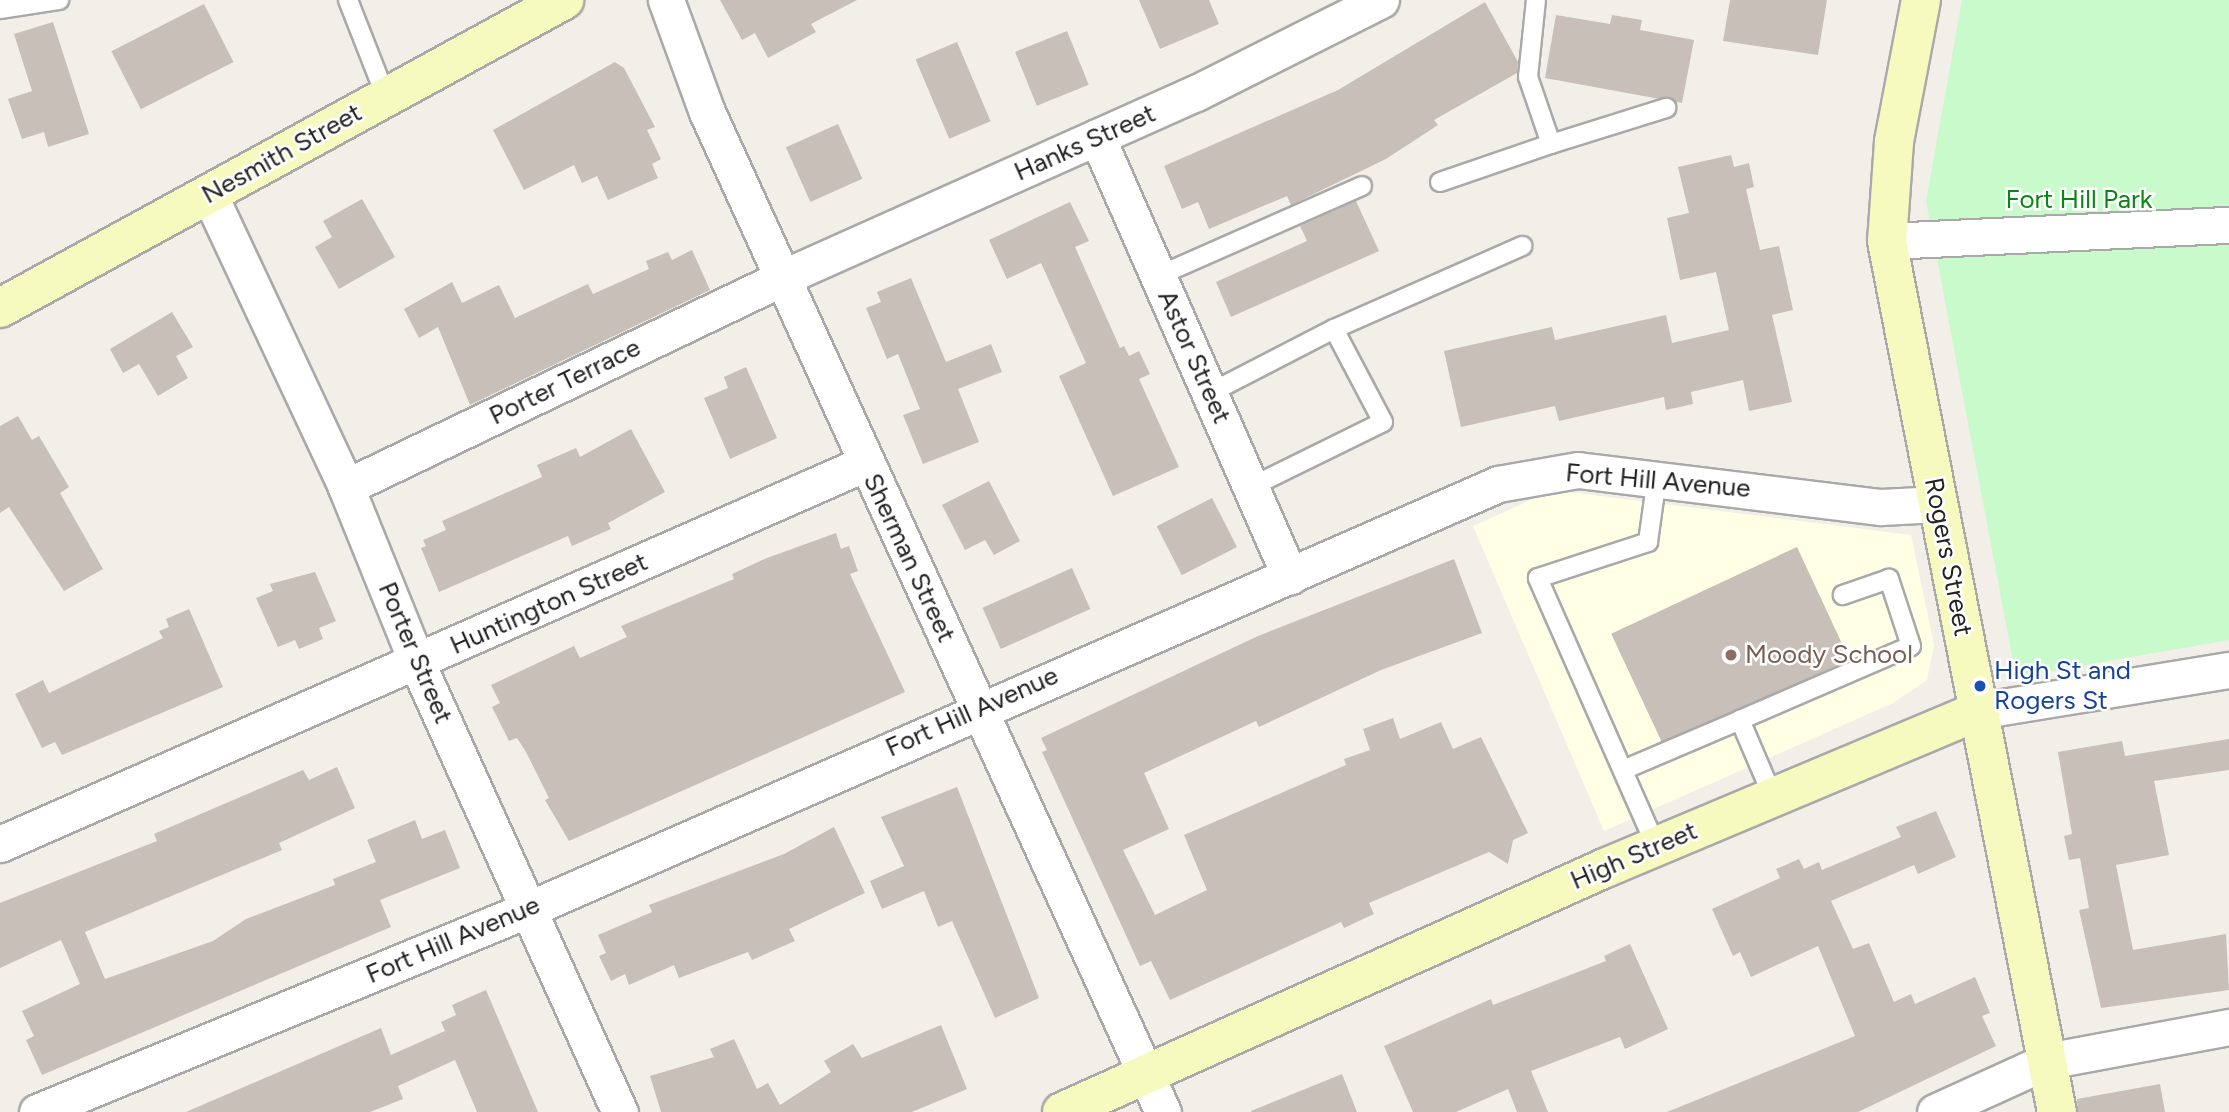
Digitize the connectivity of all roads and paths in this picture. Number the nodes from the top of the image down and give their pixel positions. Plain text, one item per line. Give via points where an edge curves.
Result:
1 (59, 0) edge
2 (348, 0) edge
3 (564, 0) edge
4 (666, 0) edge
5 (1381, 0) edge
6 (1536, 0) edge
7 (1921, 0) edge
8 (0, 9) edge
9 (386, 97) junction
10 (1666, 108) dead end
11 (1097, 137) junction
12 (1551, 144) junction
13 (1440, 182) dead end
14 (1362, 186) dead end
15 (209, 194) junction
16 (2229, 225) edge
17 (1887, 240) junction
18 (1522, 246) dead end
19 (1158, 276) junction
20 (784, 277) junction
21 (0, 308) edge
22 (1334, 329) junction
23 (1210, 393) junction
24 (866, 463) junction
25 (1657, 477) junction
26 (346, 487) junction
27 (1251, 487) junction
28 (1938, 504) junction
29 (1290, 576) junction
30 (1843, 595) dead end
31 (417, 663) junction
32 (2229, 670) edge
33 (979, 708) junction
34 (1978, 712) junction
35 (1740, 720) junction
36 (1623, 770) junction
37 (1773, 797) junction
38 (0, 844) edge
39 (1656, 846) junction
40 (529, 909) junction
41 (2229, 1027) edge
42 (2047, 1061) junction
43 (1146, 1074) junction
44 (37, 1112) edge
45 (620, 1112) edge
46 (1062, 1112) edge
47 (1163, 1112) edge
48 (1935, 1112) edge
49 (2057, 1112) edge

1 - 8 lane
2 - 9 lane
3 - 9 street, Nesmith Street
4 - 20 street, Sherman Street via 708,112
5 - 11 street, Hanks Street
6 - 12 lane via 1528,77
7 - 17 street, Rogers Street via 1894,142
9 - 15 street, Nesmith Street
10 - 12 lane
11 - 19 street, Astor Street
11 - 20 street, Hanks Street
12 - 13 lane
14 - 19 lane
15 - 21 street, Nesmith Street
15 - 26 street, Porter Street
16 - 17 street
17 - 28 street, Rogers Street
18 - 22 lane
19 - 23 street, Astor Street
20 - 24 street, Sherman Street
20 - 26 street, Porter Terrace
22 - 23 lane
22 - 27 lane via 1383,422
23 - 27 street, Astor Street
24 - 31 street, Huntington Street
24 - 33 street, Sherman Street
25 - 28 street, Fort Hill Avenue via 1881,506
25 - 29 street, Fort Hill Avenue via 1578,470 1498,484
25 - 36 lane via 1648,542 1538,578
26 - 31 street, Porter Street
27 - 29 street, Astor Street
28 - 34 street, Rogers Street
29 - 33 street, Fort Hill Avenue
30 - 35 lane via 1889,579 1911,646
31 - 38 street, Huntington Street
31 - 40 street, Porter Street
32 - 34 street, High Street
33 - 40 street, Fort Hill Avenue
33 - 43 street, Sherman Street
34 - 37 street, High Street
34 - 42 street, Rogers Street
35 - 36 lane
35 - 37 lane
36 - 39 lane
37 - 39 street, High Street
39 - 43 street, High Street
40 - 44 street, Fort Hill Avenue
40 - 45 street, Porter Street
41 - 42 street
42 - 48 street
42 - 49 street, Rogers Street
43 - 46 street, High Street
43 - 47 street, Sherman Street

